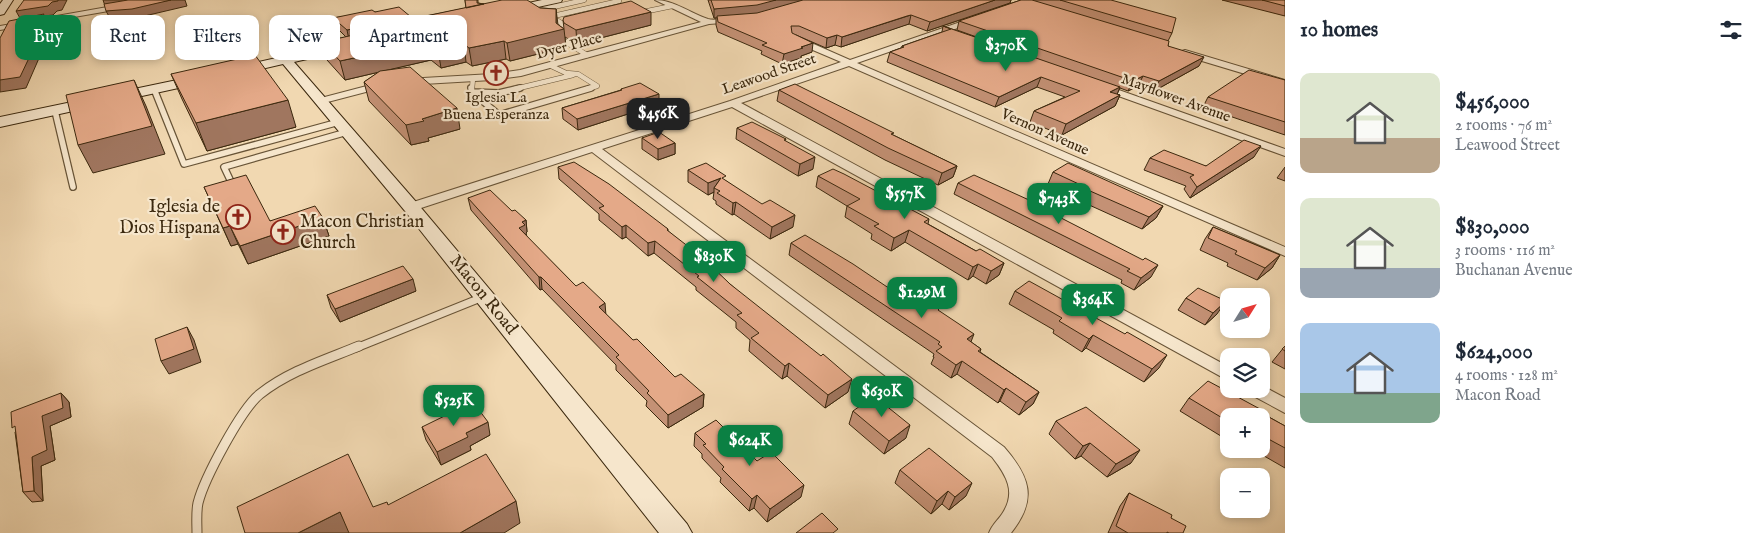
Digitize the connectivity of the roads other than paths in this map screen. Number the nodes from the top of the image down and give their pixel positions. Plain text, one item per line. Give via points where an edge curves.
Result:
1 (160, 0) edge
2 (557, 0) edge
3 (584, 0) edge
4 (659, 0) edge
5 (618, 1) edge
6 (625, 4) edge
7 (672, 6) junction
8 (527, 10) junction
9 (638, 10) edge
10 (500, 13) edge
11 (987, 15) edge
12 (747, 19) edge
13 (571, 22) edge
14 (709, 22) junction
15 (563, 24) junction
16 (0, 28) edge
17 (943, 30) junction
18 (962, 37) edge
19 (794, 39) edge
20 (1172, 49) edge
21 (587, 55) junction
22 (286, 60) joint
23 (849, 62) junction
24 (549, 66) junction
25 (578, 74) junction
26 (473, 78) junction
27 (1091, 83) edge
28 (1285, 83) edge
29 (154, 89) junction
30 (472, 92) junction
31 (320, 100) junction
32 (733, 102) junction
33 (55, 111) junction
34 (0, 122) edge
35 (343, 127) junction
36 (592, 147) junction
37 (1285, 153) edge
38 (73, 187) dead end
39 (237, 193) edge
40 (412, 207) junction
41 (1285, 252) edge
42 (484, 296) junction
43 (1220, 370) edge
44 (1270, 398) edge
45 (1285, 406) edge
46 (197, 533) edge
47 (677, 533) edge
48 (999, 533) edge

1 - 16 street
2 - 8 main road
3 - 8 lane
4 - 7 street
5 - 6 lane
5 - 15 lane via 542,20
7 - 9 lane via 644,13
7 - 14 street
8 - 10 main road
11 - 17 street, Leawood Street
12 - 14 street, Dyer Place
13 - 15 lane
14 - 21 street, Dyer Place
15 - 21 lane via 561,39
17 - 18 street
17 - 23 street, Leawood Street
19 - 23 street, Vernon Avenue
20 - 28 street
21 - 24 street, Dyer Place
22 - 29 main road
22 - 31 main road, Macon Road
23 - 32 street, Leawood Street
23 - 41 street, Vernon Avenue
24 - 25 lane
24 - 26 street, Dyer Place via 509,75
25 - 30 lane via 499,93
25 - 30 lane via 597,86 499,115
26 - 30 lane
26 - 31 street, Dyer Place via 395,83
27 - 37 street, Mayflower Avenue
29 - 33 main road
29 - 35 lane via 184,164
31 - 35 main road, Macon Road
32 - 36 street, Leawood Street
32 - 43 street
33 - 34 main road
33 - 38 lane
35 - 39 lane via 224,168
35 - 40 main road, Macon Road
36 - 40 street, Leawood Street
36 - 48 street via 988,442 1008,462 1019,483 1020,498 1016,512
40 - 42 main road, Macon Road
42 - 46 lane via 297,371 259,395 240,418 217,460 198,503
42 - 47 main road, Macon Road
44 - 45 street

